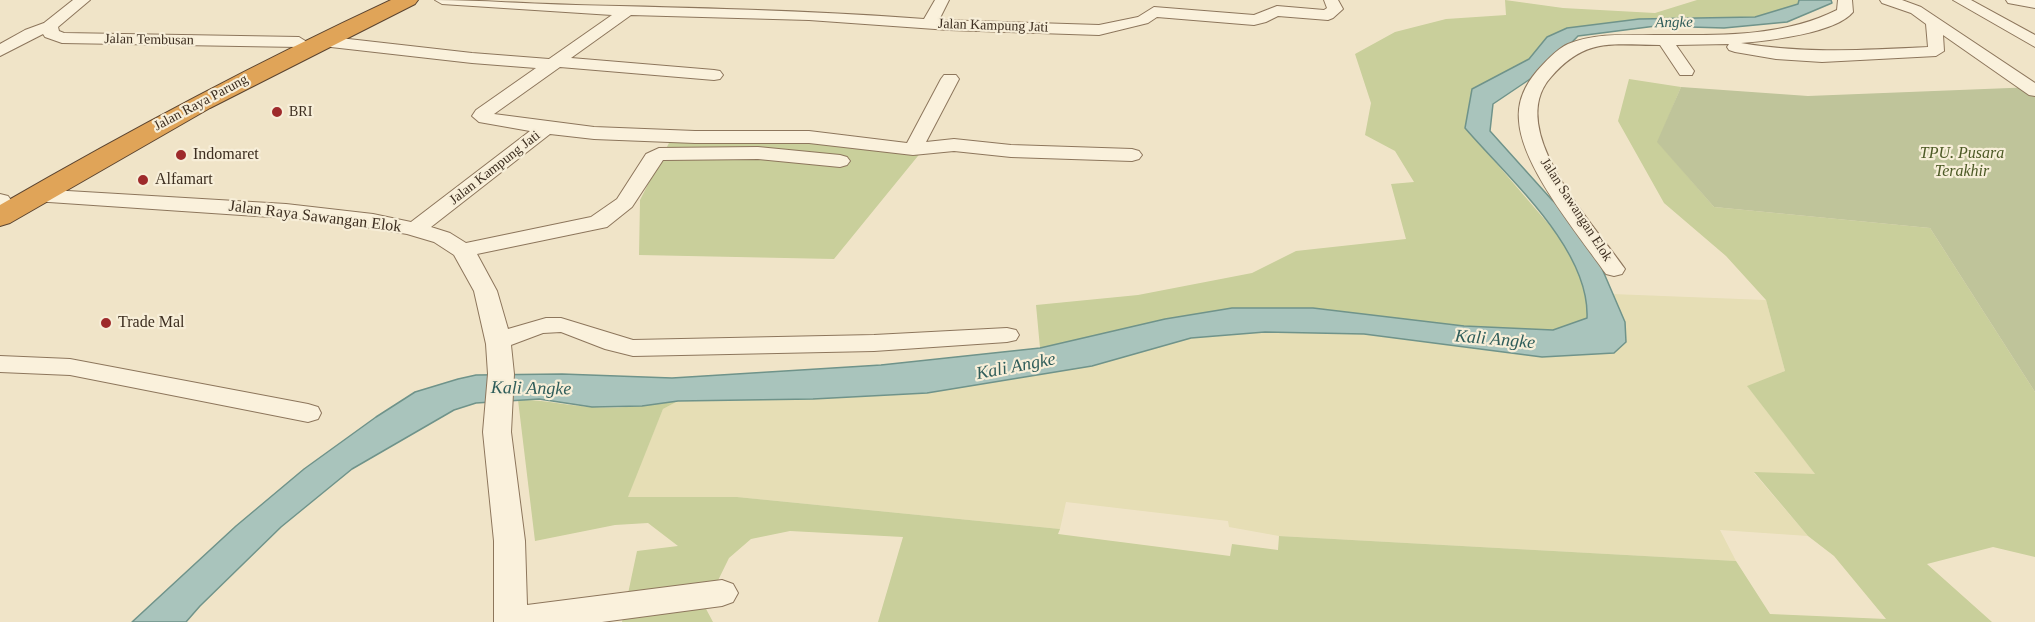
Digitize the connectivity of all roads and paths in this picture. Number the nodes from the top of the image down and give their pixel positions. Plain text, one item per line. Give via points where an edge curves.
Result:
1 (83, 0) edge
2 (392, 0) edge
3 (408, 0) edge
4 (442, 0) edge
5 (942, 0) edge
6 (1331, 0) edge
7 (1845, 0) edge
8 (1887, 0) edge
9 (1960, 0) edge
10 (2013, 0) edge
11 (2035, 4) edge
12 (642, 6) edge
13 (1156, 6) edge
14 (362, 17) junction
15 (929, 23) junction
16 (1934, 23) junction
17 (50, 26) junction
18 (1665, 40) junction
19 (1697, 40) junction
20 (311, 41) junction
21 (2035, 42) edge
22 (0, 51) edge
23 (1936, 51) junction
24 (1973, 51) junction
25 (556, 63) junction
26 (1686, 71) dead end
27 (714, 75) dead end
28 (2012, 76) junction
29 (2035, 76) edge
30 (950, 79) dead end
31 (2035, 91) edge
32 (546, 128) junction
33 (913, 149) junction
34 (1132, 155) dead end
35 (840, 161) dead end
36 (34, 195) junction
37 (0, 200) edge
38 (0, 217) edge
39 (416, 229) junction
40 (462, 250) junction
41 (1614, 269) dead end
42 (1007, 334) dead end
43 (497, 341) junction
44 (0, 364) edge
45 (308, 412) dead end
46 (722, 593) dead end
47 (511, 622) edge

1 - 17 street
2 - 14 highway, Jalan Raya Parung
3 - 14 highway, Jalan Raya Parung
4 - 12 street, Jalan Kampung Jati via 503,6
5 - 15 street
6 - 13 street, Jalan Kampung Jati via 1335,9 1328,15 1277,11 1262,20
7 - 19 street, Jalan Sawangan Elok via 1845,12 1830,21 1788,32
8 - 16 street via 1911,7
9 - 21 street
10 - 11 street
12 - 15 street, Jalan Kampung Jati
12 - 25 street, Jalan Kampung Jati
13 - 15 street, Jalan Kampung Jati via 1143,20 1099,30
14 - 20 highway, Jalan Raya Parung
16 - 23 street
16 - 24 street
17 - 20 street, Jalan Tembusan via 51,34 62,38
17 - 22 street
18 - 19 street, Jalan Sawangan Elok
18 - 26 street
18 - 41 street, Jalan Sawangan Elok via 1614,40 1571,49 1541,74 1527,101 1529,130 1539,155
19 - 23 street, Jalan Sawangan Elok via 1776,54 1822,57
20 - 25 street
20 - 36 highway, Jalan Raya Parung
20 - 37 highway, Jalan Raya Parung via 122,133
23 - 24 street, Jalan Sawangan Elok
24 - 28 street
25 - 27 street
25 - 32 street, Jalan Kampung Jati via 481,116
28 - 29 street
28 - 31 street
30 - 33 street
32 - 33 street via 684,137 809,137
32 - 39 street, Jalan Kampung Jati
33 - 34 street via 954,145 1011,152
35 - 40 street via 758,153 659,154 625,203 599,222
36 - 38 highway, Jalan Raya Parung
36 - 39 street, Jalan Raya Sawangan Elok via 264,208
39 - 40 street, Jalan Raya Sawangan Elok
40 - 43 street via 485,290
42 - 43 street via 874,343 633,348 619,347 560,325
43 - 47 street via 501,372 497,431 508,514
44 - 45 street via 70,367
46 - 47 street

